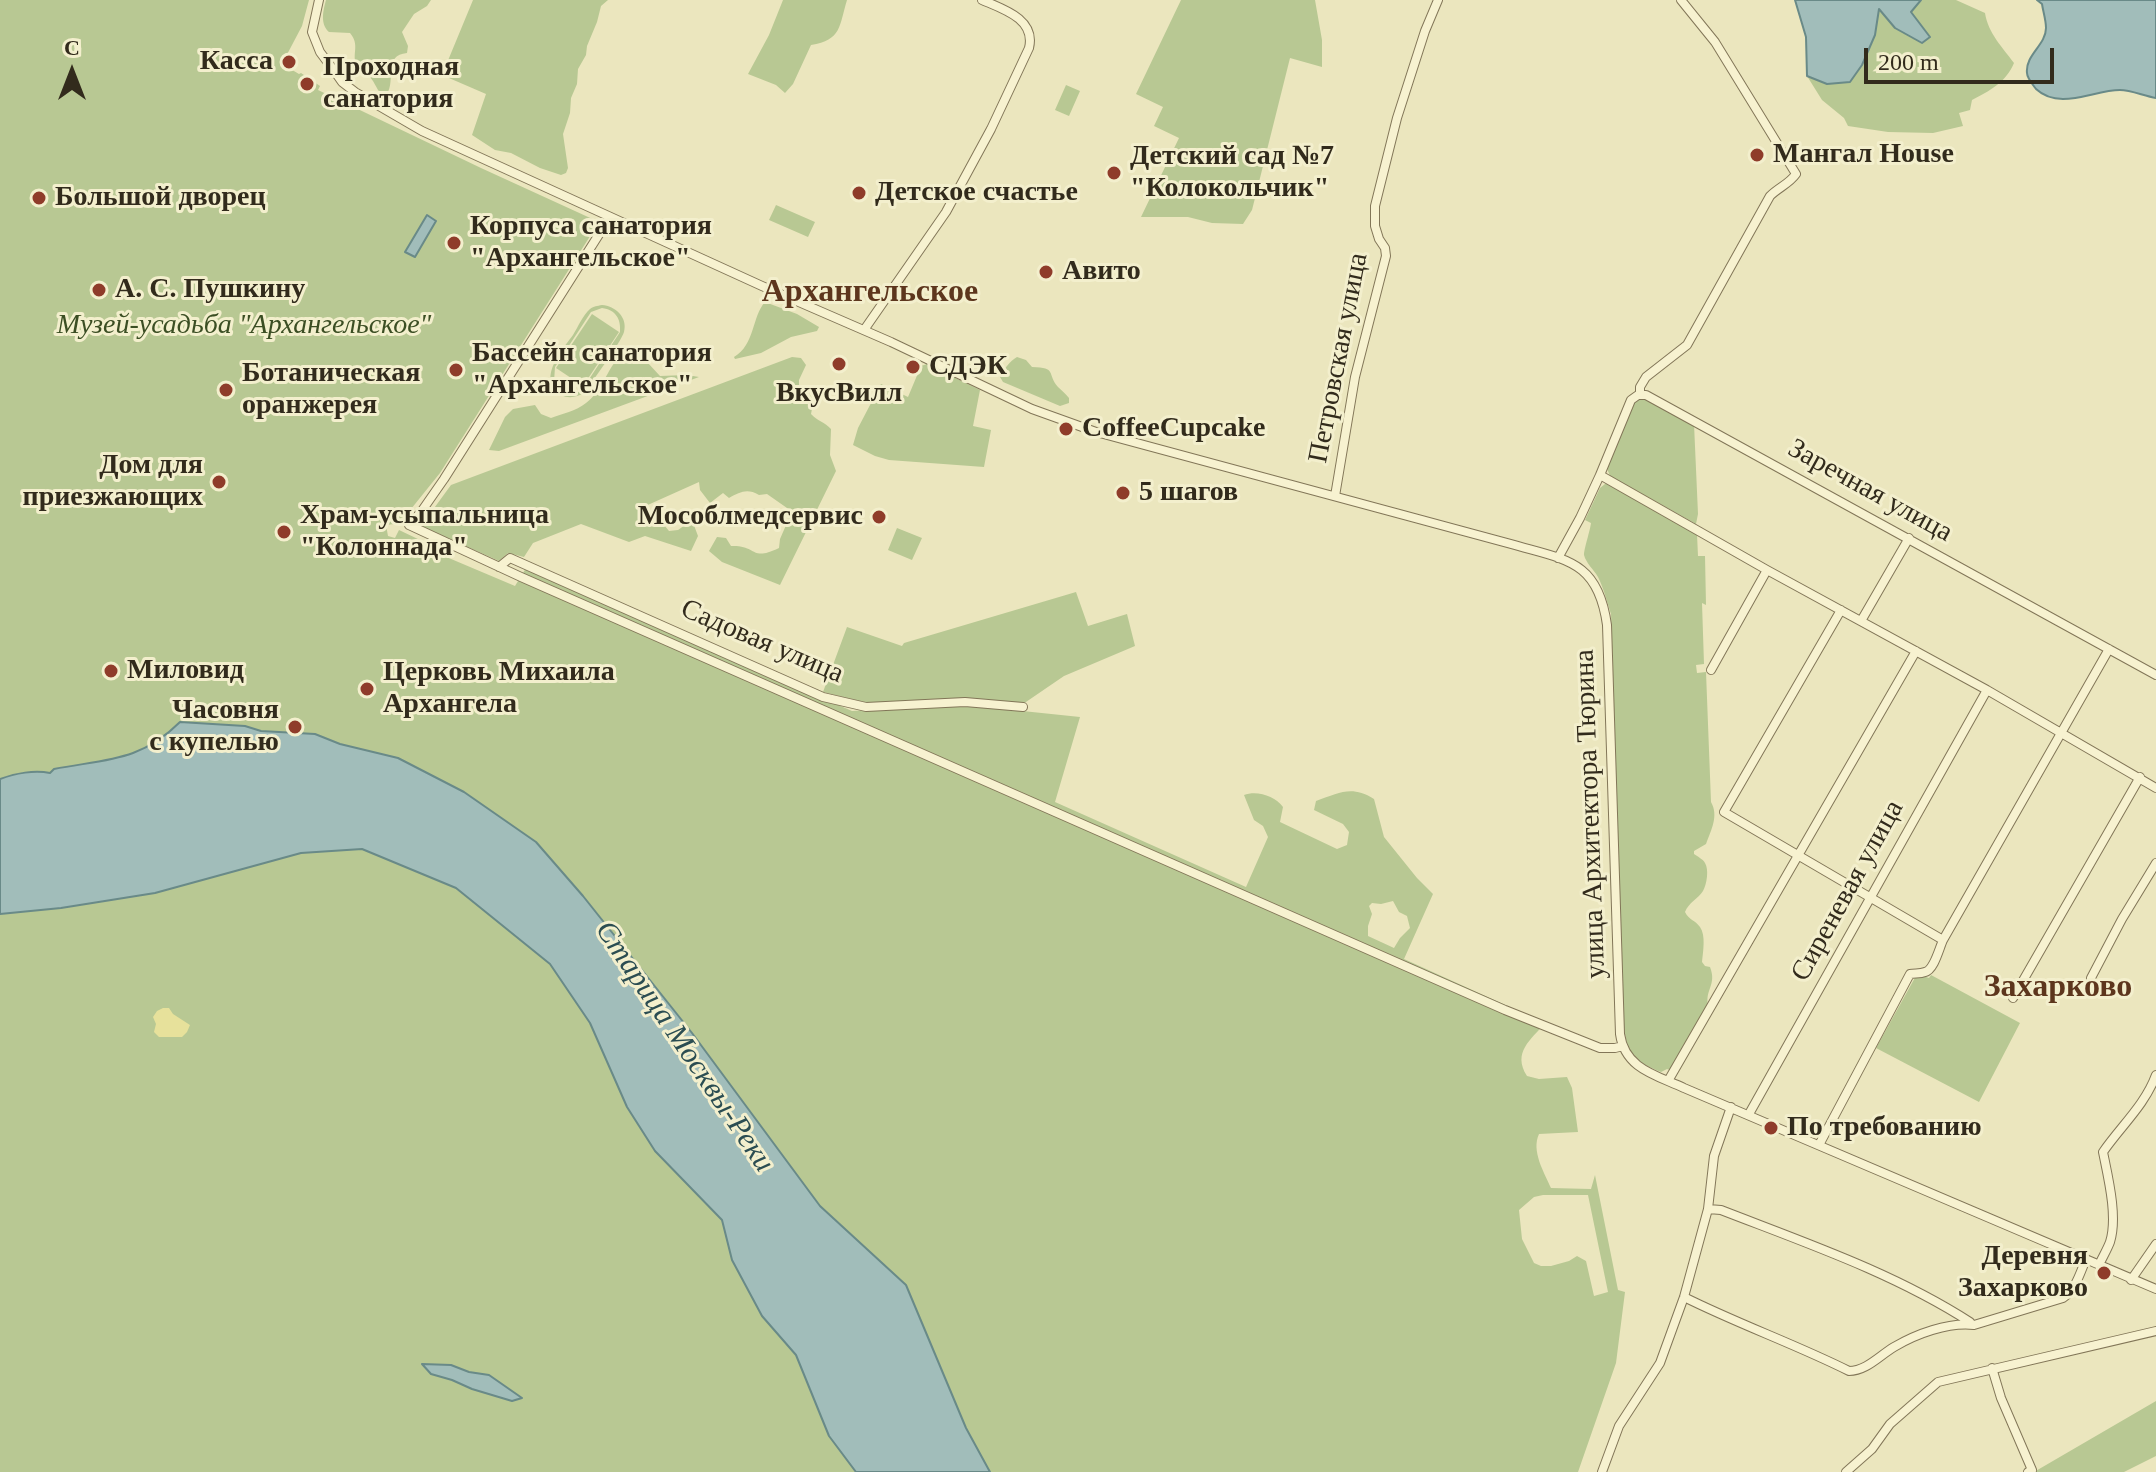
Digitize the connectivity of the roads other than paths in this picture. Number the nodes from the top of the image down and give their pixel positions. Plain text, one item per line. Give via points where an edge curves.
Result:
1 (319, 0) edge
2 (982, 0) edge
3 (1438, 0) edge
4 (1681, 0) edge
5 (610, 217) junction
6 (864, 330) junction
7 (1640, 395) junction
8 (1600, 475) junction
9 (1335, 496) junction
10 (1909, 538) junction
11 (1558, 558) junction
12 (499, 567) junction
13 (1767, 570) junction
14 (1841, 610) junction
15 (1861, 621) junction
16 (2109, 649) junction
17 (1916, 651) junction
18 (1711, 670) dead end
19 (2156, 675) edge
20 (1987, 690) junction
21 (1023, 707) dead end
22 (2060, 733) junction
23 (2140, 777) junction
24 (2156, 788) edge
25 (1797, 856) junction
26 (2156, 863) edge
27 (1870, 897) junction
28 (1943, 940) junction
29 (2091, 978) dead end
30 (2013, 998) dead end
31 (1623, 1046) junction
32 (2156, 1075) edge
33 (1668, 1081) junction
34 (1731, 1107) junction
35 (1749, 1114) junction
36 (1819, 1145) junction
37 (1708, 1209) junction
38 (2156, 1244) edge
39 (2086, 1259) junction
40 (2099, 1265) junction
41 (2131, 1280) junction
42 (2156, 1289) edge
43 (1684, 1297) junction
44 (1974, 1325) junction
45 (2156, 1331) edge
46 (1992, 1368) junction
47 (1602, 1472) edge
48 (1846, 1472) edge
49 (2028, 1472) edge

1 - 5 street, улица Архитектора Тюрина via 312,32 342,82 422,131
2 - 6 street via 1023,22 1029,48 946,212
3 - 9 street, Петровская улица via 1397,118 1375,206 1375,226 1386,256 1355,377
4 - 7 street via 1715,42 1796,174 1764,206 1687,345 1646,377
5 - 6 street, улица Архитектора Тюрина
5 - 12 street via 444,479 409,525
6 - 9 street, улица Архитектора Тюрина via 1066,421
7 - 8 street via 1631,400
7 - 10 street, Заречная улица
8 - 11 street
8 - 13 street
9 - 11 street, улица Архитектора Тюрина
10 - 15 street
10 - 16 street, Заречная улица
11 - 31 street, улица Архитектора Тюрина via 1590,576 1605,613
12 - 21 street, Садовая улица via 510,558 823,697 866,707 965,702
12 - 31 street via 1505,1010 1600,1048
13 - 14 street
13 - 18 street
14 - 15 street
14 - 25 street via 1724,812
15 - 17 street
16 - 19 street, Заречная улица
16 - 22 street
17 - 20 street
17 - 25 street
20 - 22 street
20 - 27 street, Сиреневая улица
22 - 23 street
22 - 28 street
23 - 24 street
23 - 30 street
25 - 27 street
25 - 33 street
26 - 29 street
27 - 28 street
27 - 35 street, Сиреневая улица
28 - 36 street via 1930,969 1910,974
31 - 33 street via 1634,1063
32 - 40 street via 2103,1152 2112,1193 2112,1232
33 - 34 street
34 - 35 street
34 - 37 street via 1714,1156
35 - 36 street
36 - 39 street
37 - 43 street
37 - 44 street via 1818,1246
38 - 41 street
39 - 40 street
39 - 44 street via 2063,1298
40 - 41 street
41 - 42 street
43 - 44 street via 1849,1371 1863,1369 1912,1338
43 - 47 street via 1660,1363 1619,1426
45 - 46 street
46 - 48 street via 1938,1382
46 - 49 street via 2032,1470

